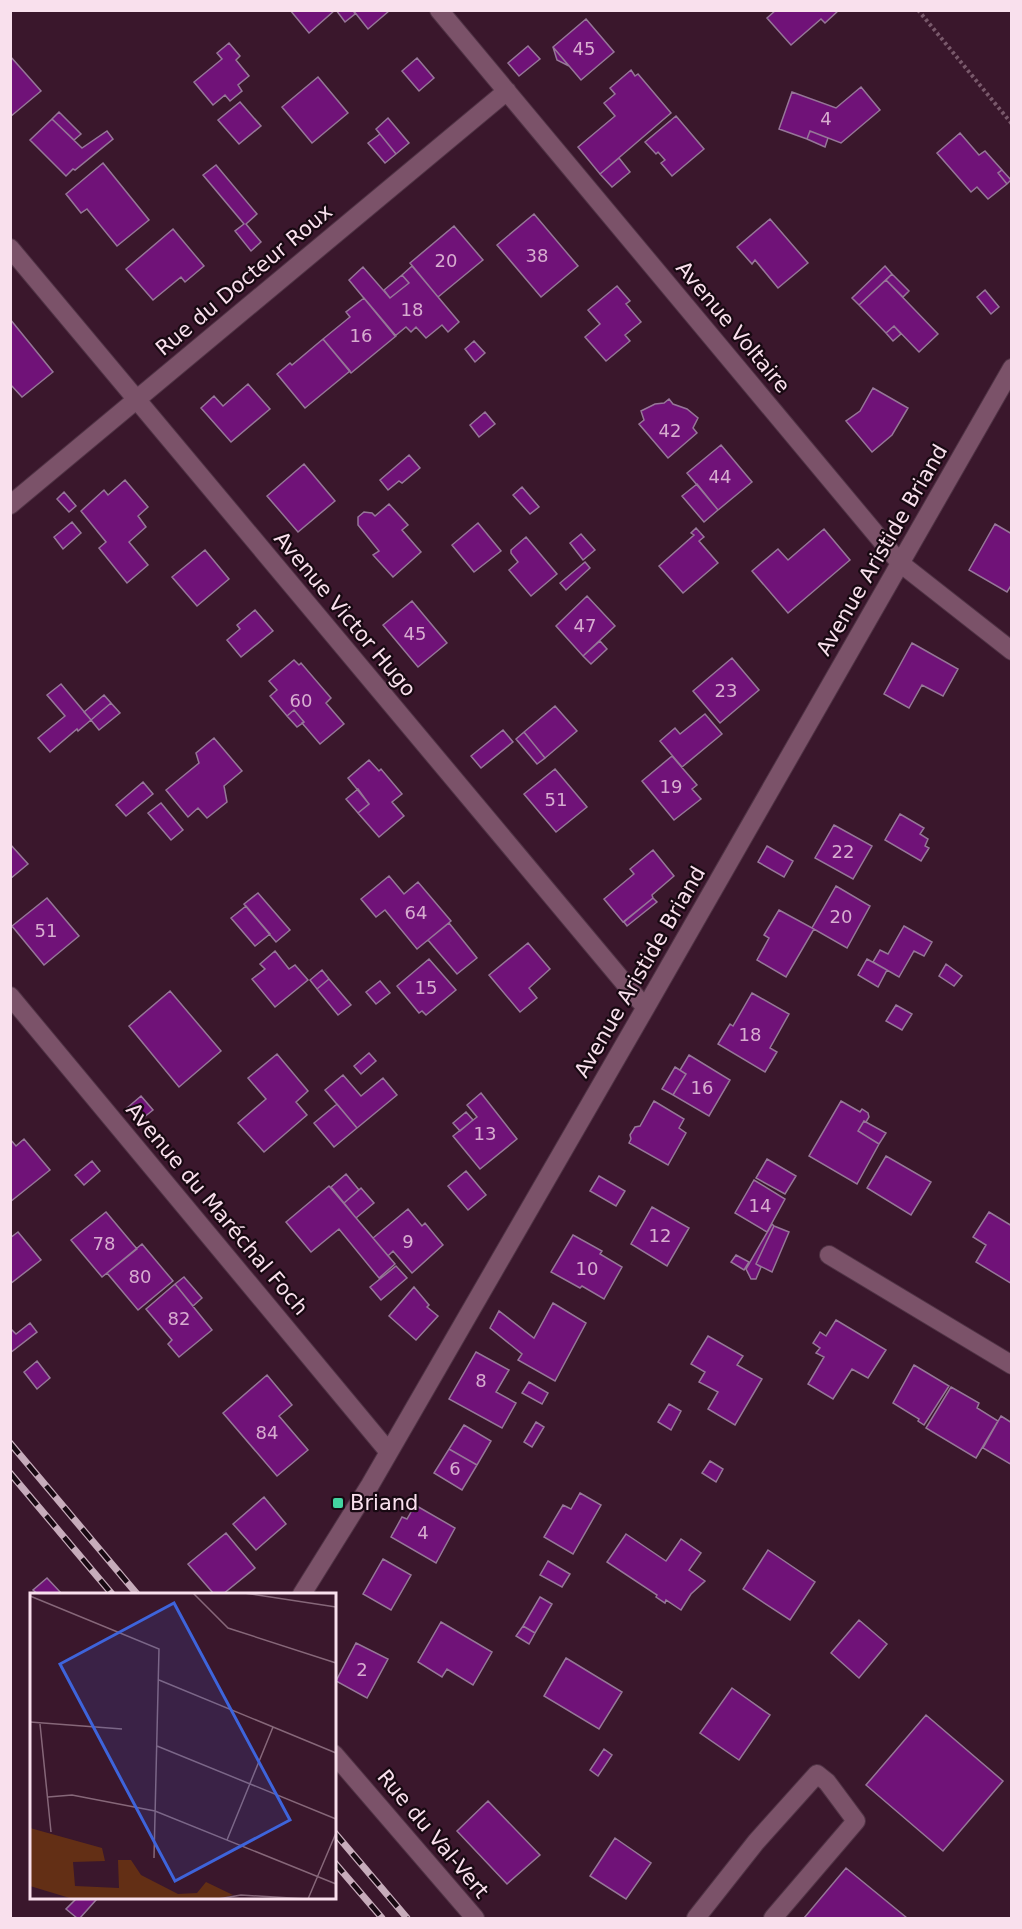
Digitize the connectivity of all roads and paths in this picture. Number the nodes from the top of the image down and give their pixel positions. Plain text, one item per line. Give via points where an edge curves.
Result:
1 (439, 10) edge
2 (918, 10) edge
3 (507, 91) junction
4 (1011, 124) edge
5 (10, 248) edge
6 (1011, 368) edge
7 (136, 399) junction
8 (10, 505) edge
9 (900, 563) junction
10 (1011, 651) edge
11 (10, 996) edge
12 (646, 1006) junction
13 (829, 1255) dead end
14 (1011, 1365) edge
15 (388, 1451) junction
16 (303, 1593) edge
17 (336, 1756) edge
18 (475, 1918) edge
19 (696, 1918) edge
20 (772, 1918) edge

1 - 3 street, Avenue Voltaire
2 - 4 path
3 - 7 street, Rue du Docteur Roux
3 - 9 street, Avenue Voltaire
5 - 7 street, Avenue Victor Hugo
6 - 9 street, Avenue Aristide Briand
7 - 8 street, Rue du Docteur Roux
7 - 12 street, Avenue Victor Hugo
9 - 10 street, Avenue Voltaire
9 - 12 street, Avenue Aristide Briand
11 - 15 street, Avenue du Maréchal Foch
12 - 15 street, Avenue Aristide Briand
13 - 14 street
15 - 16 street, Avenue Aristide Briand
17 - 18 street, Rue du Val-Vert
19 - 20 street via 817,1774 856,1821

